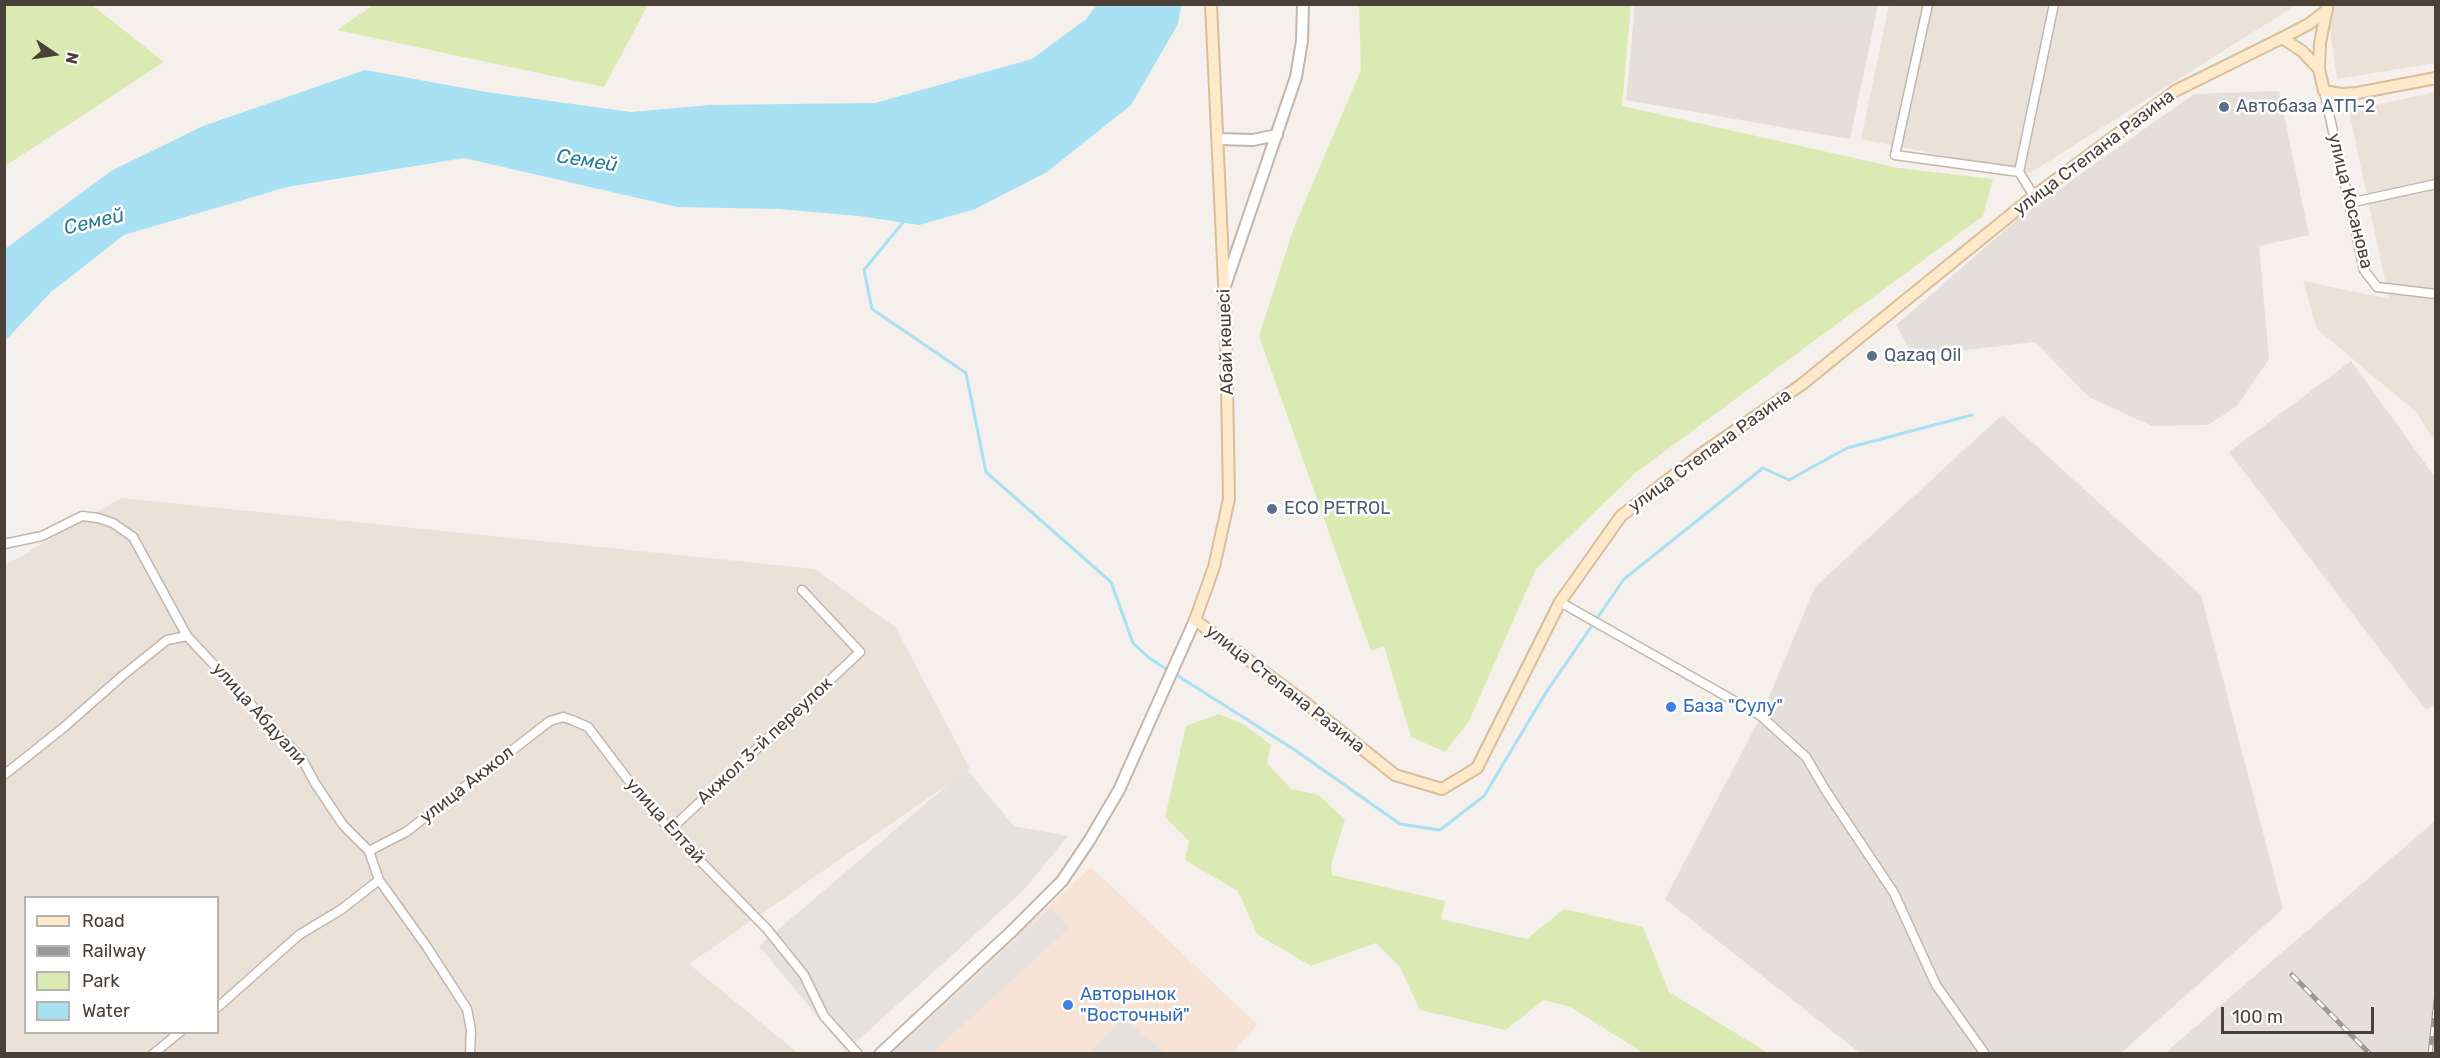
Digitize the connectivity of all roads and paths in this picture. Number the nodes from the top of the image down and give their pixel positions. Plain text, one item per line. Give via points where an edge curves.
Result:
1 (1211, 4) edge
2 (1303, 4) edge
3 (1928, 4) edge
4 (2054, 4) edge
5 (2328, 7) edge
6 (2282, 38) junction
7 (2319, 69) junction
8 (2436, 78) edge
9 (2324, 91) junction
10 (1277, 135) junction
11 (1218, 139) junction
12 (2019, 172) junction
13 (2436, 184) edge
14 (2034, 196) junction
15 (2349, 203) junction
16 (1224, 290) junction
17 (2436, 294) edge
18 (4, 544) edge
19 (802, 590) dead end
20 (1560, 602) junction
21 (1195, 620) junction
22 (187, 636) junction
23 (563, 717) joint
24 (4, 775) edge
25 (670, 830) junction
26 (369, 851) junction
27 (379, 880) junction
28 (219, 1006) edge
29 (177, 1034) edge
30 (153, 1053) edge
31 (470, 1053) edge
32 (858, 1053) edge
33 (880, 1053) edge
34 (1985, 1053) edge

1 - 11 main road, Абай көшесі
2 - 10 street via 1296,77
3 - 12 street via 1895,155
4 - 12 street
5 - 6 main road, улица Степана Разина via 2309,24
5 - 7 main road
6 - 7 main road
6 - 14 main road, улица Степана Разина via 2175,92
7 - 9 main road
8 - 9 main road via 2357,93
9 - 15 street, улица Косанова
10 - 11 street via 1253,140
10 - 16 street
11 - 16 main road, Абай көшесі
12 - 14 street
13 - 15 street
14 - 20 main road, улица Степана Разина via 1801,385 1621,516
15 - 17 street, улица Косанова via 2364,270 2377,287
16 - 21 main road, Абай көшесі via 1229,499 1214,567
18 - 22 street, улица Абдуали via 42,536 82,516 112,523 134,537
19 - 25 street, Акжол 3-й переулок via 860,652
20 - 21 main road, улица Степана Разина via 1477,768 1442,789 1395,775
20 - 34 street via 1761,716 1806,757 1894,893 1936,986
21 - 33 street, Абай көшесі via 1108,811 1062,881
22 - 24 street via 167,640
22 - 26 street, улица Абдуали via 302,759 343,825
23 - 25 street, улица Елтай via 588,727
23 - 26 street, улица Акжол via 514,747 406,832
25 - 32 street, улица Елтай via 767,929 804,975 824,1016
26 - 27 street, улица Абдуали
27 - 28 street via 299,935
27 - 31 street, улица Абдуали via 467,1009
29 - 30 street

